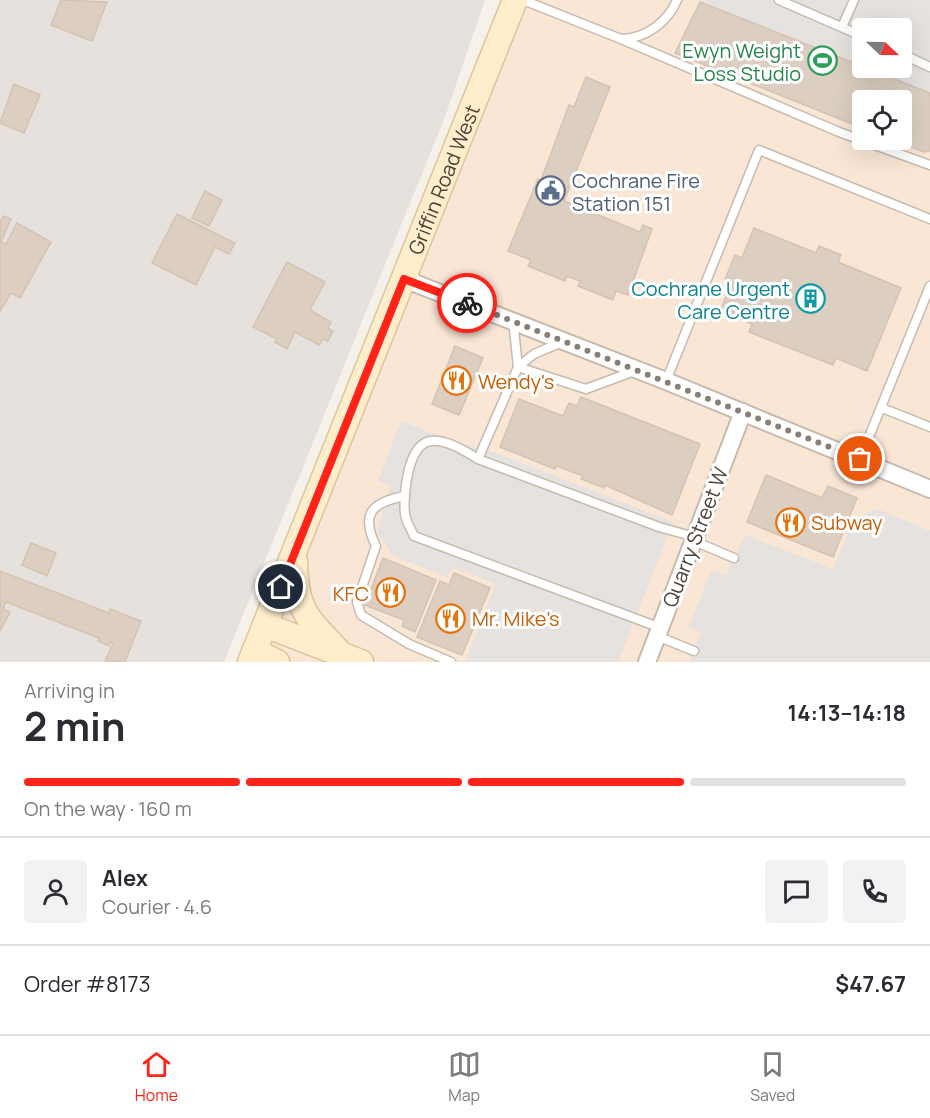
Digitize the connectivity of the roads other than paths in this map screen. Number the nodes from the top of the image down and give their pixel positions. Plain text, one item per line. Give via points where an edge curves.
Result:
1 (515, 0) edge
2 (523, 0) edge
3 (677, 0) edge
4 (779, 0) edge
5 (854, 0) edge
6 (842, 27) junction
7 (852, 32) edge
8 (621, 39) junction
9 (912, 59) edge
10 (930, 67) edge
11 (930, 165) edge
12 (930, 219) edge
13 (404, 279) junction
14 (930, 286) edge
15 (513, 320) junction
16 (567, 342) junction
17 (518, 367) junction
18 (639, 370) junction
19 (666, 381) junction
20 (882, 408) junction
21 (743, 412) junction
22 (930, 427) edge
23 (478, 459) junction
24 (860, 459) junction
25 (930, 489) edge
26 (405, 496) junction
27 (695, 539) junction
28 (295, 551) junction
29 (734, 558) dead end
30 (266, 625) junction
31 (659, 632) junction
32 (694, 651) dead end
33 (253, 656) edge
34 (352, 658) edge
35 (277, 662) edge
36 (451, 662) edge
37 (647, 662) edge

1 - 13 main road, Griffin Road West
2 - 8 lane
3 - 8 lane via 673,10 655,27 637,39
4 - 6 lane
5 - 6 lane
6 - 7 lane
8 - 11 lane via 839,132
9 - 10 lane
12 - 19 lane via 759,150
13 - 15 street
13 - 28 main road, Griffin Road West
14 - 20 lane
15 - 16 street
15 - 17 lane
16 - 17 lane via 550,346
16 - 18 street
17 - 18 lane via 586,389
17 - 23 lane
18 - 19 street
19 - 21 street
20 - 22 lane
20 - 24 lane
21 - 24 street
21 - 27 street, Quarry Street W
23 - 26 lane via 449,444 430,441 418,448 405,480
23 - 27 lane
24 - 25 street
26 - 31 lane via 405,516 414,536
26 - 36 lane via 383,500 372,510 368,529 376,546 357,602 361,615 379,627
27 - 29 lane
27 - 31 street, Quarry Street W
28 - 30 main road, Griffin Road West
28 - 34 main road via 296,590 301,605 308,618
30 - 33 main road, Griffin Road West
30 - 34 main road
31 - 32 lane
31 - 37 street, Quarry Street W
33 - 35 main road

